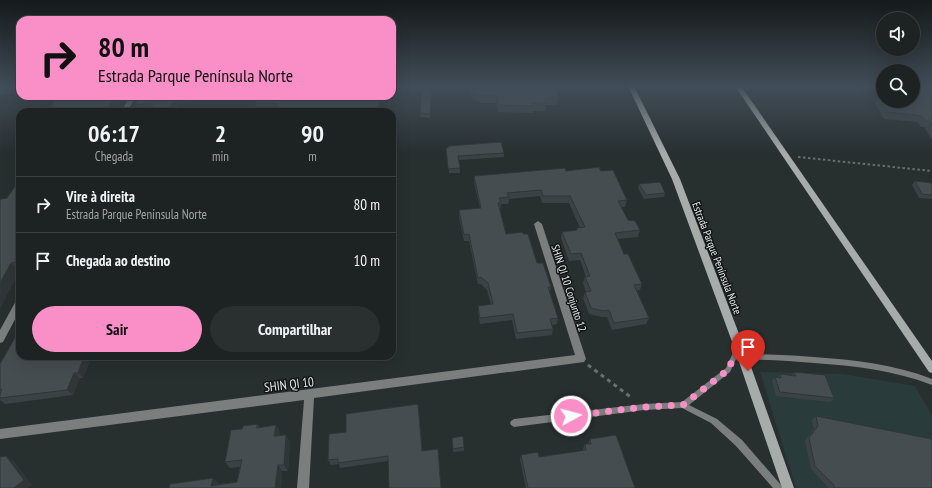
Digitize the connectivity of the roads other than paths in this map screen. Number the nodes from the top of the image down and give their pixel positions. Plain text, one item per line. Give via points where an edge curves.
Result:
1 (641, 109) edge
2 (753, 109) edge
3 (538, 224) dead end
4 (16, 309) edge
5 (0, 339) edge
6 (739, 346) junction
7 (743, 357) junction
8 (581, 359) joint
9 (932, 369) edge
10 (932, 382) edge
11 (309, 395) junction
12 (683, 405) junction
13 (514, 423) dead end
14 (0, 434) edge
15 (303, 488) edge
16 (778, 488) edge
17 (788, 488) edge

1 - 6 main road, Estrada Parque Península Norte via 676,179
2 - 9 main road
3 - 8 street, SHIN QI 10 Conjunto 12
4 - 5 street
6 - 7 main road, Estrada Parque Península Norte
6 - 12 lane via 728,370
7 - 10 lane via 770,356 858,364 901,371
7 - 17 main road, Estrada Parque Península Norte
8 - 11 street, SHIN QI 10
11 - 14 street, SHIN QI 10
11 - 15 street
12 - 13 lane via 644,407
12 - 16 lane via 714,421 739,443

